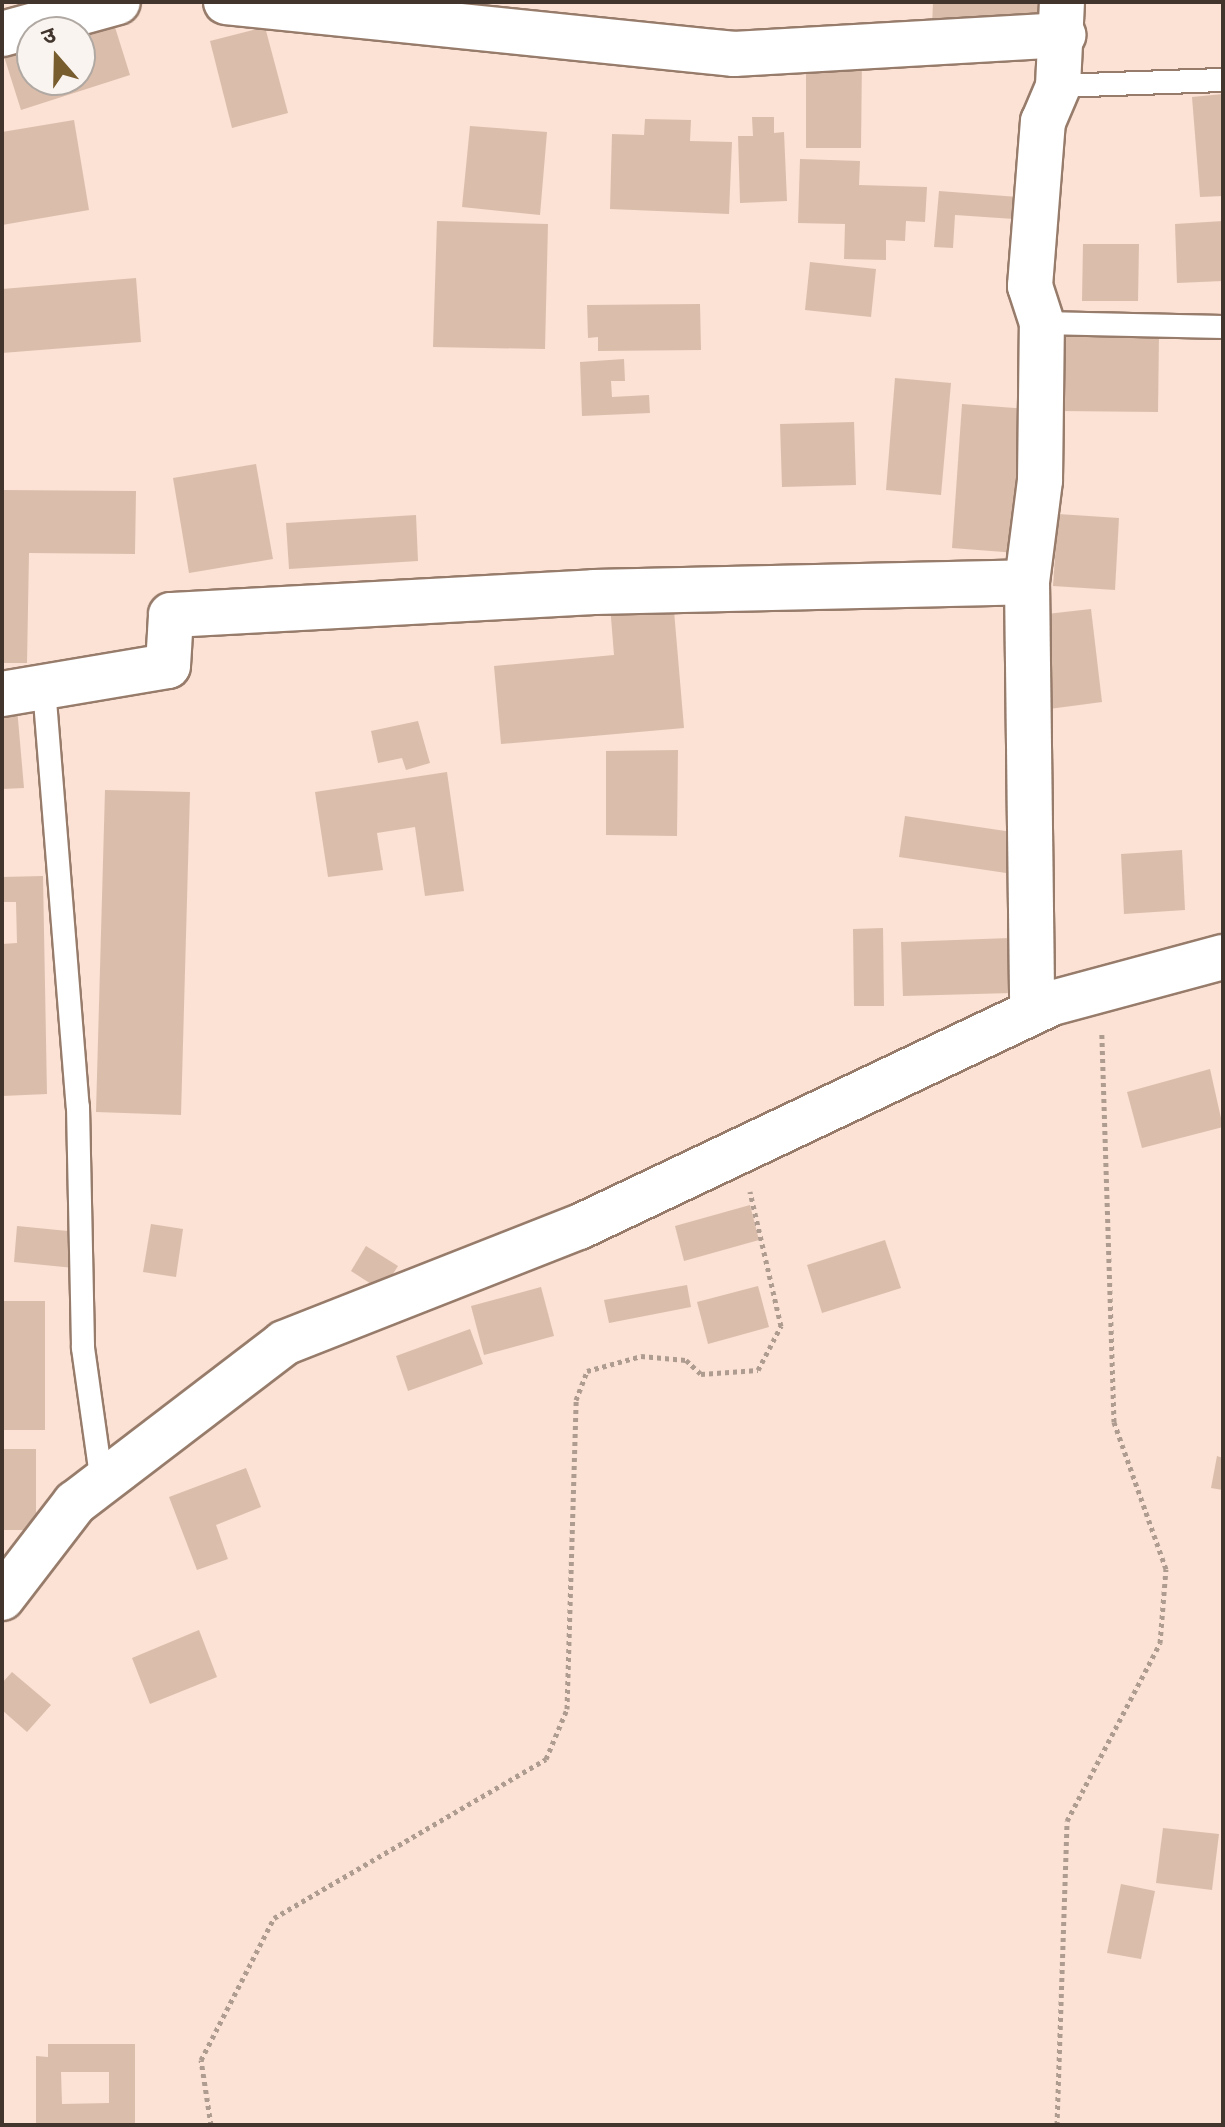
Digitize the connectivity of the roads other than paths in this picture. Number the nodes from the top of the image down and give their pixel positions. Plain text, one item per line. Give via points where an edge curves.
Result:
1 (118, 2) edge
2 (226, 2) edge
3 (1063, 19) edge
4 (2, 34) edge
5 (1223, 80) edge
6 (1058, 86) junction
7 (1042, 323) junction
8 (1223, 327) edge
9 (1027, 582) junction
10 (23, 691) edge
11 (1223, 957) edge
12 (1032, 1012) junction
13 (102, 1483) junction
14 (2, 1598) edge

1 - 4 street
2 - 3 street via 734,54
3 - 6 street
5 - 6 lane
6 - 7 street via 1043,122 1030,286
7 - 8 lane
7 - 9 street via 1040,480
9 - 10 street via 594,592 171,615 168,666
9 - 12 street
10 - 13 lane via 78,1107 83,1348
11 - 12 street
12 - 13 street via 579,1227 284,1343
13 - 14 street via 75,1503

